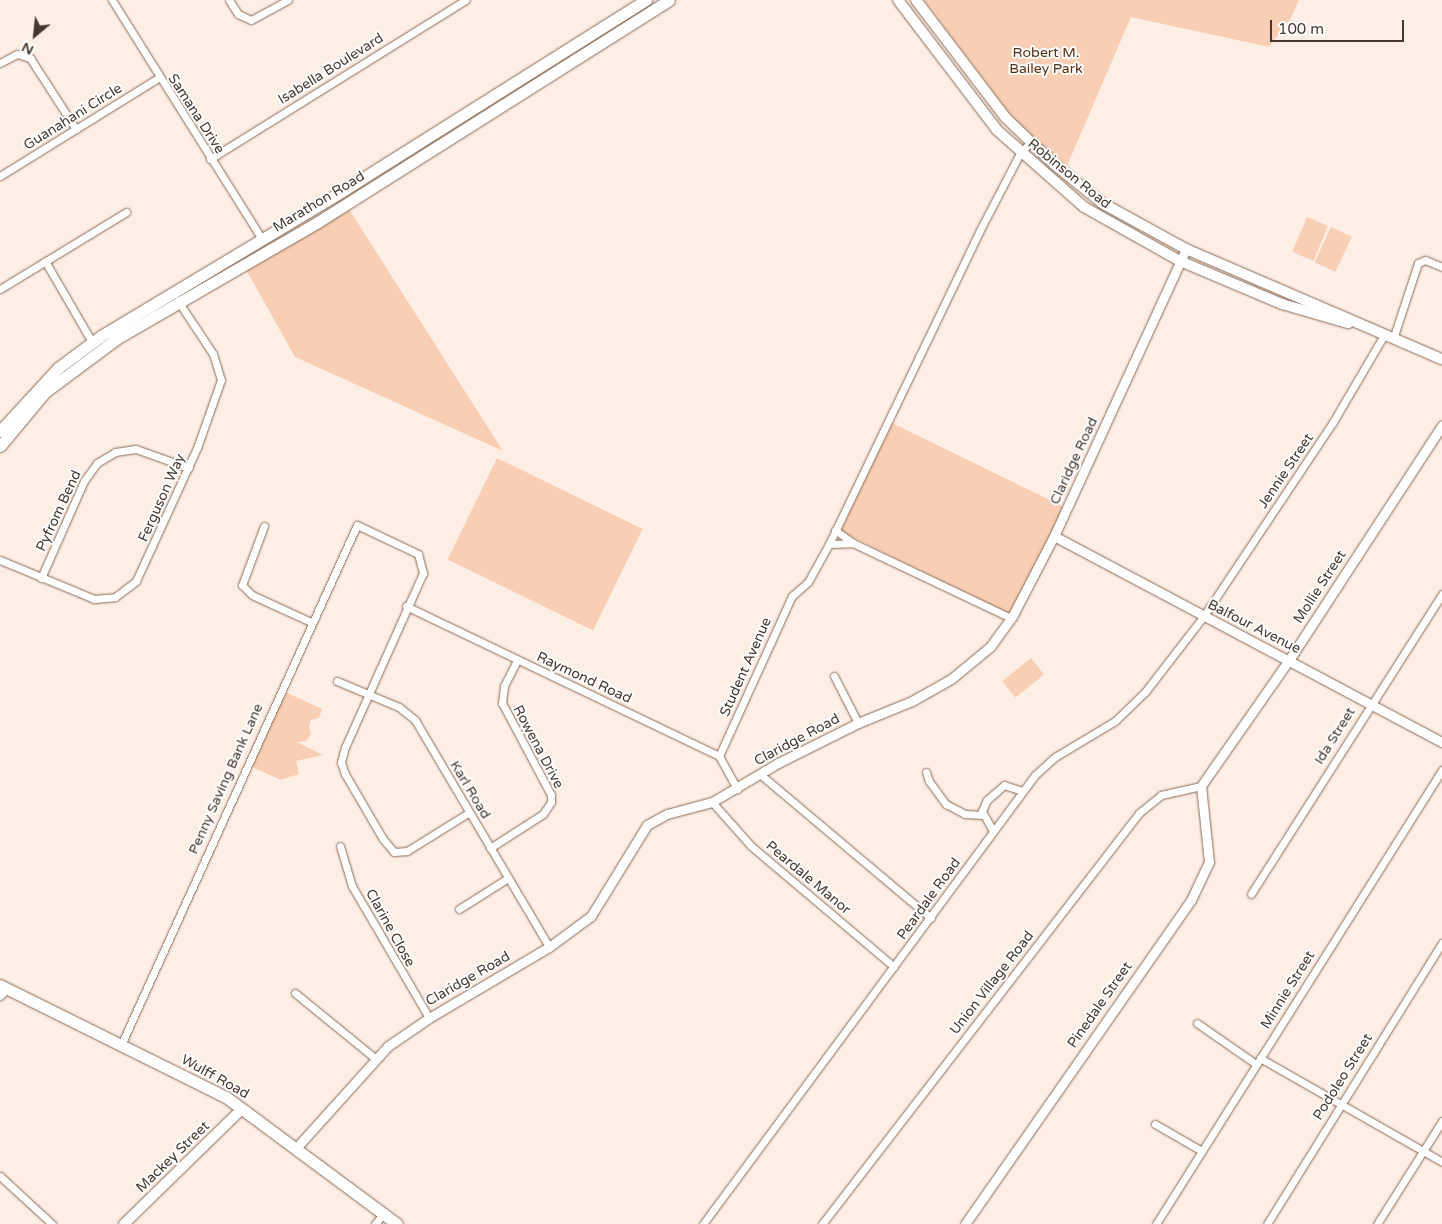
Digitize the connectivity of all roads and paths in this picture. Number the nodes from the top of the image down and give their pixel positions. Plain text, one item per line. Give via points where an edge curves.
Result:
1 (112, 0) edge
2 (229, 0) edge
3 (288, 0) edge
4 (465, 0) edge
5 (646, 0) edge
6 (669, 0) edge
7 (898, 0) edge
8 (916, 0) edge
9 (0, 63) edge
10 (158, 78) junction
11 (76, 129) junction
12 (1030, 143) junction
13 (1020, 153) junction
14 (210, 159) junction
15 (0, 176) edge
16 (126, 212) dead end
17 (262, 240) junction
18 (1186, 249) junction
19 (45, 261) junction
20 (1180, 261) junction
21 (1442, 267) edge
22 (0, 289) edge
23 (174, 295) junction
24 (1363, 326) junction
25 (1389, 337) junction
26 (92, 342) junction
27 (1442, 359) edge
28 (1442, 425) edge
29 (0, 431) edge
30 (0, 446) edge
31 (189, 468) junction
32 (264, 526) dead end
33 (836, 530) junction
34 (1054, 536) junction
35 (853, 543) junction
36 (829, 544) junction
37 (0, 560) edge
38 (41, 578) junction
39 (1442, 594) edge
40 (406, 606) junction
41 (1203, 617) junction
42 (1011, 618) junction
43 (311, 622) junction
44 (517, 660) junction
45 (1289, 660) junction
46 (834, 676) dead end
47 (337, 681) dead end
48 (366, 693) junction
49 (1370, 704) junction
50 (858, 723) junction
51 (1442, 742) edge
52 (720, 756) junction
53 (1442, 770) edge
54 (926, 772) dead end
55 (761, 775) junction
56 (1201, 786) junction
57 (737, 789) junction
58 (1022, 791) junction
59 (712, 802) junction
60 (468, 812) junction
61 (983, 815) junction
62 (993, 831) junction
63 (340, 846) dead end
64 (490, 848) junction
65 (508, 878) junction
66 (1251, 894) dead end
67 (459, 909) dead end
68 (931, 918) junction
69 (1442, 943) edge
70 (549, 947) junction
71 (894, 967) junction
72 (2, 990) edge
73 (295, 993) dead end
74 (429, 1018) junction
75 (1197, 1023) dead end
76 (121, 1045) junction
77 (376, 1059) junction
78 (1258, 1061) junction
79 (1341, 1104) junction
80 (242, 1109) junction
81 (1442, 1121) edge
82 (1155, 1124) dead end
83 (297, 1147) junction
84 (1202, 1151) junction
85 (1423, 1152) junction
86 (1442, 1162) edge
87 (0, 1176) edge
88 (384, 1213) junction
89 (52, 1224) edge
90 (124, 1224) edge
91 (375, 1224) edge
92 (397, 1224) edge
93 (703, 1224) edge
94 (822, 1224) edge
95 (965, 1224) edge
96 (1156, 1224) edge
97 (1267, 1224) edge
98 (1377, 1224) edge

1 - 10 street, Samana Drive
2 - 3 street via 238,14 250,20
4 - 14 street, Isabella Boulevard
5 - 17 main road, Marathon Road
6 - 23 main road, Marathon Road via 318,222
7 - 13 main road, Robinson Road via 972,99
8 - 12 main road, Robinson Road via 962,64
9 - 11 street via 17,54 30,58
10 - 11 street, Guanahani Circle
10 - 14 street, Samana Drive
11 - 15 street, Guanahani Circle
12 - 13 street
12 - 18 main road, Robinson Road via 1102,203
13 - 20 main road, Robinson Road via 1092,212
13 - 33 street
14 - 17 street, Samana Drive
16 - 19 street
17 - 23 main road, Marathon Road
18 - 20 street, Claridge Road
18 - 24 main road, Robinson Road
19 - 22 street
19 - 26 street
20 - 24 main road, Robinson Road via 1297,310
20 - 34 street, Claridge Road
21 - 25 street, Jennie Street via 1425,260 1418,263
23 - 26 main road, Marathon Road
23 - 30 main road, Marathon Road via 61,378 35,402
23 - 31 street, Ferguson Way via 213,354 221,380
24 - 25 main road, Robinson Road
25 - 27 main road, Robinson Road
25 - 41 street, Jennie Street
26 - 29 main road, Marathon Road via 45,381
28 - 45 street, Mollie Street
31 - 38 street, Pyfrom Bend via 136,449 115,452 97,463 84,481
31 - 38 street, Ferguson Way via 149,559 123,593 94,599
32 - 43 street via 242,585 252,595
33 - 35 street
33 - 36 street
34 - 41 street, Balfour Avenue
34 - 42 street, Claridge Road
35 - 36 street
35 - 42 street
36 - 52 street, Student Avenue via 808,582 797,588
37 - 38 street, Ferguson Way
39 - 49 street, Ida Street
40 - 43 street, Penny Saving Bank Lane via 423,573 418,554 357,525
40 - 44 street, Raymond Road
40 - 48 street
41 - 45 street, Balfour Avenue
41 - 58 street, Peardale Road via 1128,712 1044,765
42 - 50 street, Claridge Road via 990,647 951,679 912,701
43 - 76 street, Penny Saving Bank Lane
44 - 52 street, Raymond Road
44 - 64 street, Rowena Drive via 504,686 502,703 551,795 551,802 543,814
45 - 49 street, Balfour Avenue
45 - 56 street, Mollie Street
46 - 50 street
47 - 48 street, Karl Road
48 - 60 street, Karl Road via 399,707 414,720
48 - 60 street via 341,762 350,784 390,850 400,854 407,851
49 - 51 street, Balfour Avenue
49 - 66 street, Ida Street
50 - 55 street, Claridge Road
52 - 57 street
53 - 78 street, Minnie Street
54 - 61 street via 928,782 946,804 965,814
55 - 57 street, Claridge Road
55 - 68 street
56 - 94 street, Union Village Road via 1161,795 1139,813
56 - 95 street, Pinedale Street via 1205,800 1209,862 1203,878
57 - 59 street, Claridge Road
58 - 61 street via 1013,786 999,787 982,807
58 - 62 street, Peardale Road
59 - 70 street, Claridge Road via 667,814 647,825 591,916
59 - 71 street, Peardale Manor via 751,846
60 - 64 street, Karl Road
61 - 62 street
62 - 68 street, Peardale Road
63 - 74 street, Clarine Close via 352,886
64 - 65 street, Karl Road
65 - 67 street
65 - 70 street, Karl Road
68 - 71 street, Peardale Road
69 - 79 street, Podoleo Street
70 - 74 street, Claridge Road
71 - 93 street, Peardale Road
72 - 76 main road, Wulff Road
73 - 77 street
74 - 77 street, Claridge Road via 388,1046
75 - 78 street
76 - 80 main road, Wulff Road via 226,1097
77 - 83 street, Claridge Road
78 - 79 street
78 - 84 street, Minnie Street
79 - 85 street
79 - 97 street, Podoleo Street
80 - 83 main road, Wulff Road
80 - 90 main road, Mackey Street
81 - 85 street
82 - 84 street
83 - 88 main road, Wulff Road
84 - 96 street, Minnie Street
85 - 86 street
85 - 98 street
87 - 89 street
88 - 91 street
88 - 92 main road, Wulff Road

